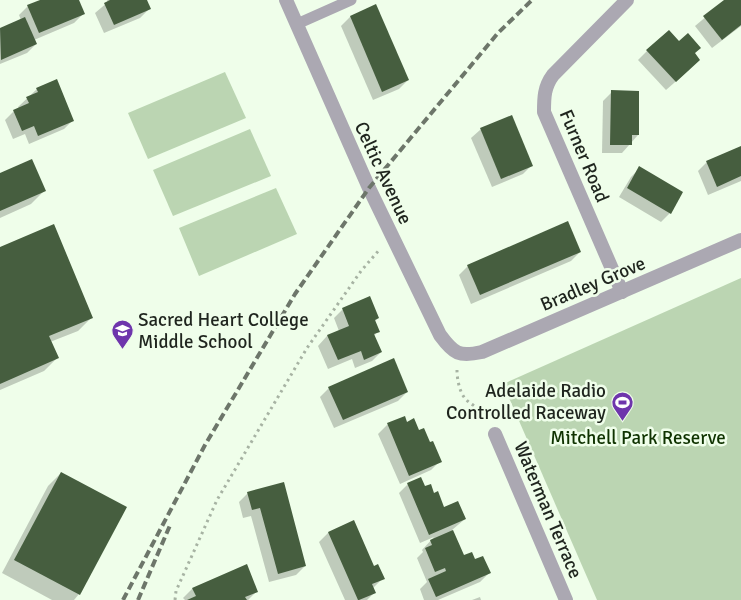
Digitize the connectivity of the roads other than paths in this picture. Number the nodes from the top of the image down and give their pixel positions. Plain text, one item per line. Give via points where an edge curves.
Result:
1 (286, 0) edge
2 (351, 0) edge
3 (627, 0) edge
4 (297, 24) junction
5 (741, 240) edge
6 (622, 292) junction
7 (457, 354) joint
8 (494, 434) road end
9 (566, 600) edge

1 - 4 street, Celtic Avenue
2 - 4 lane
3 - 6 street, Furner Road via 553,75 546,85 544,98 544,112
4 - 7 street, Celtic Avenue via 369,188 440,335
5 - 6 street, Bradley Grove
6 - 7 street, Bradley Grove via 482,352
8 - 9 street, Waterman Terrace

